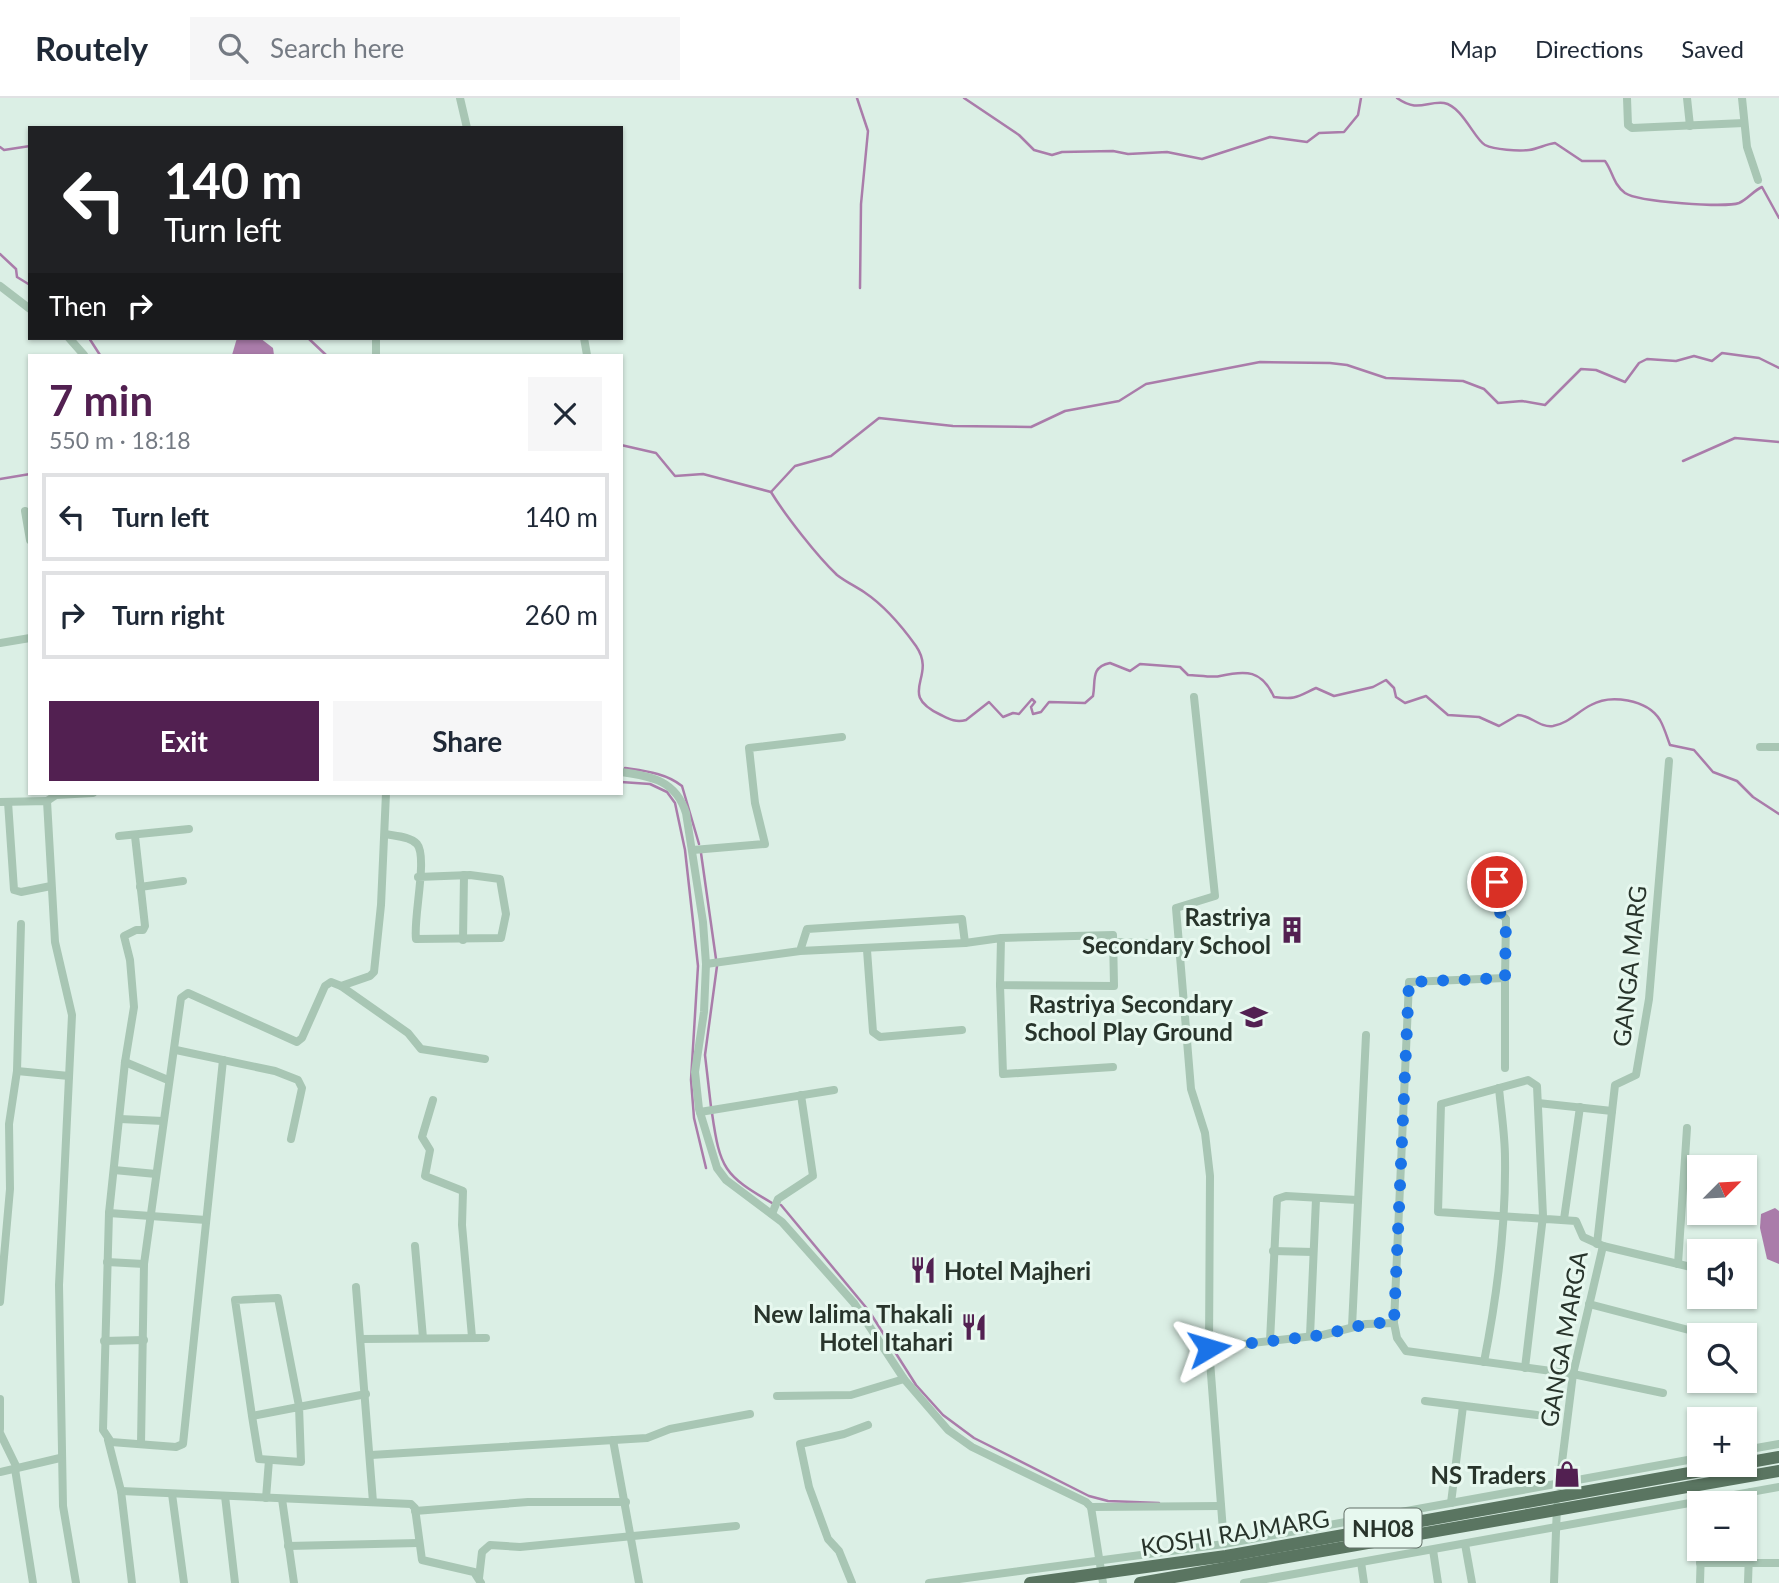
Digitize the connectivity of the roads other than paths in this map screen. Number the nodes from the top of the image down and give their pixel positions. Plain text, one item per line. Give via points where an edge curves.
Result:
1 (460, 98) edge
2 (1627, 98) edge
3 (1687, 98) edge
4 (1742, 98) edge
5 (1744, 123) junction
6 (467, 126) edge
7 (1690, 126) junction
8 (1758, 180) dead end
9 (0, 286) edge
10 (28, 307) edge
11 (71, 340) edge
12 (83, 354) edge
13 (25, 511) dead end
14 (28, 528) edge
15 (28, 638) edge
16 (0, 643) edge
17 (1194, 697) dead end
18 (842, 737) dead end
19 (1760, 747) dead end
20 (1779, 747) edge
21 (1669, 761) dead end
22 (623, 772) edge
23 (56, 795) edge
24 (386, 795) edge
25 (47, 801) junction
26 (4, 802) edge
27 (189, 829) dead end
28 (385, 834) junction
29 (118, 836) dead end
30 (135, 836) junction
31 (693, 850) junction
32 (464, 875) junction
33 (418, 877) junction
34 (183, 881) dead end
35 (1497, 882) dead end
36 (51, 886) junction
37 (140, 887) junction
38 (21, 923) dead end
39 (1002, 938) junction
40 (463, 940) junction
41 (1114, 942) junction
42 (965, 943) junction
43 (1181, 944) junction
44 (867, 950) junction
45 (800, 951) junction
46 (706, 964) junction
47 (1505, 978) junction
48 (1000, 985) junction
49 (341, 986) junction
50 (962, 1030) dead end
51 (1366, 1035) dead end
52 (176, 1050) junction
53 (485, 1059) dead end
54 (223, 1060) junction
55 (125, 1062) junction
56 (1113, 1067) dead end
57 (1505, 1068) dead end
58 (17, 1071) junction
59 (69, 1076) junction
60 (168, 1080) junction
61 (1499, 1088) junction
62 (834, 1090) dead end
63 (802, 1095) junction
64 (433, 1100) dead end
65 (1538, 1103) junction
66 (1580, 1107) junction
67 (1612, 1111) junction
68 (700, 1112) junction
69 (120, 1119) junction
70 (163, 1121) junction
71 (1687, 1128) dead end
72 (290, 1139) dead end
73 (114, 1170) junction
74 (156, 1174) junction
75 (1316, 1199) junction
76 (1357, 1200) junction
77 (109, 1213) junction
78 (772, 1214) junction
79 (1502, 1214) junction
80 (150, 1215) junction
81 (1543, 1216) junction
82 (1564, 1219) junction
83 (206, 1220) junction
84 (1600, 1245) junction
85 (415, 1246) dead end
86 (1273, 1251) junction
87 (1313, 1252) junction
88 (107, 1262) junction
89 (144, 1264) junction
90 (1678, 1264) junction
91 (1687, 1266) edge
92 (356, 1287) dead end
93 (0, 1302) edge
94 (1589, 1304) junction
95 (1394, 1322) junction
96 (1352, 1327) junction
97 (1687, 1330) edge
98 (1310, 1336) junction
99 (423, 1338) junction
100 (472, 1338) junction
101 (486, 1338) dead end
102 (361, 1339) junction
103 (144, 1340) junction
104 (104, 1341) junction
105 (1269, 1341) junction
106 (1209, 1348) junction
107 (1484, 1362) junction
108 (1525, 1368) junction
109 (1573, 1374) junction
110 (904, 1379) junction
111 (1663, 1393) dead end
112 (366, 1394) junction
113 (777, 1395) dead end
114 (0, 1399) edge
115 (1425, 1401) dead end
116 (299, 1406) junction
117 (1463, 1406) junction
118 (750, 1414) dead end
119 (1537, 1415) dead end
120 (251, 1416) junction
121 (868, 1425) dead end
122 (0, 1431) edge
123 (108, 1440) junction
124 (612, 1440) junction
125 (141, 1444) junction
126 (1779, 1444) edge
127 (1757, 1448) edge
128 (371, 1455) junction
129 (1779, 1457) edge
130 (60, 1458) junction
131 (269, 1460) junction
132 (1687, 1461) edge
133 (1757, 1461) edge
134 (16, 1468) junction
135 (1779, 1471) edge
136 (0, 1472) edge
137 (1687, 1472) edge
138 (1779, 1487) edge
139 (1558, 1490) junction
140 (121, 1491) junction
141 (1757, 1491) edge
142 (172, 1494) junction
143 (225, 1496) junction
144 (266, 1498) junction
145 (282, 1499) junction
146 (626, 1502) junction
147 (373, 1503) junction
148 (1451, 1503) junction
149 (1687, 1505) edge
150 (1220, 1506) junction
151 (1091, 1507) junction
152 (415, 1511) junction
153 (1556, 1511) junction
154 (736, 1526) dead end
155 (1556, 1527) junction
156 (631, 1535) junction
157 (418, 1543) junction
158 (1224, 1544) junction
159 (1465, 1544) junction
160 (288, 1546) junction
161 (1433, 1550) junction
162 (1169, 1553) junction
163 (1361, 1562) junction
164 (1700, 1563) joint
165 (1748, 1563) junction
166 (1779, 1563) edge
167 (1101, 1573) edge
168 (480, 1580) edge
169 (1172, 1581) edge
170 (33, 1583) edge
171 (76, 1583) edge
172 (132, 1583) edge
173 (184, 1583) edge
174 (235, 1583) edge
175 (294, 1583) edge
176 (639, 1583) edge
177 (852, 1583) edge
178 (929, 1583) edge
179 (1030, 1583) edge
180 (1140, 1583) edge
181 (1244, 1583) edge
182 (1364, 1583) edge
183 (1438, 1583) edge
184 (1472, 1583) edge
185 (1554, 1583) edge
186 (1700, 1583) edge
187 (1748, 1583) edge

1 - 6 street
2 - 7 street via 1629,127
3 - 7 street
4 - 5 street
5 - 7 street
5 - 8 street
9 - 10 street
11 - 12 street
13 - 14 street
15 - 16 street
17 - 43 street via 1215,896 1176,908
18 - 31 street via 749,748 765,844
19 - 20 street
21 - 67 street, GANGA MARG via 1638,1062 1635,1077 1615,1085
22 - 31 street via 667,783 674,790 686,813
23 - 25 street
24 - 28 street
25 - 26 street
25 - 36 street
26 - 36 street via 15,890
27 - 30 street
28 - 33 street via 419,845
28 - 49 street via 374,972
29 - 30 street
30 - 37 street
31 - 46 street
32 - 33 street
32 - 40 street
32 - 40 street via 500,878 506,914 501,938
33 - 40 street via 416,939
34 - 37 street
35 - 47 street via 1495,907 1506,919
36 - 59 street via 55,942 72,1015
37 - 55 street via 145,926 124,936 135,1007
38 - 58 street
39 - 41 street via 1114,935
39 - 42 street
39 - 48 street
41 - 43 street
41 - 48 street via 1114,986
42 - 44 street
42 - 45 street via 962,919 807,929
43 - 106 street via 1191,1089 1205,1132 1210,1176
44 - 45 street
44 - 50 street via 873,1032 880,1037
45 - 46 street
46 - 68 street via 695,1072
47 - 57 street
47 - 95 street via 1409,982
48 - 56 street via 1003,1074
49 - 52 street via 331,982 325,986 302,1038 294,1042 185,994
49 - 53 street via 408,1033 421,1049
51 - 76 street
52 - 54 street
52 - 60 street
54 - 72 street via 275,1070 301,1083
54 - 83 street
55 - 60 street
55 - 69 street
58 - 59 street
58 - 93 street via 9,1124 10,1189
59 - 130 street via 60,1220
60 - 70 street
61 - 65 street via 1534,1081
61 - 79 street via 1505,1157
61 - 79 street via 1440,1104 1438,1212
62 - 63 street
63 - 68 street
63 - 78 street via 813,1176 778,1199
64 - 100 street via 422,1138 430,1150 425,1175 463,1191
65 - 66 street
65 - 81 street
66 - 67 street
66 - 82 street
67 - 84 street, GANGA MARG
68 - 78 street via 717,1168
69 - 70 street
69 - 73 street
70 - 74 street
71 - 90 street
73 - 74 street
73 - 77 street
74 - 80 street
75 - 76 street
75 - 86 street via 1277,1199
75 - 87 street
76 - 96 street
77 - 80 street
77 - 88 street
78 - 110 street via 853,1303
79 - 81 street
79 - 107 street
80 - 83 street
80 - 89 street
81 - 82 street
81 - 108 street
82 - 84 street via 1576,1221 1583,1237
83 - 125 street via 183,1444
84 - 90 street
84 - 94 street, GANGA MARGA
85 - 99 street
86 - 87 street
86 - 105 street
87 - 98 street
88 - 89 street
88 - 104 street
89 - 103 street
90 - 91 street
92 - 102 street
94 - 97 street
94 - 109 street, GANGA MARGA
95 - 96 street
95 - 107 street via 1406,1351
96 - 98 street
98 - 105 street
99 - 100 street
99 - 102 street
100 - 101 street
102 - 112 street
103 - 104 street
103 - 125 street
104 - 123 street via 103,1430
105 - 106 street
106 - 150 street
107 - 108 street
108 - 109 street
109 - 111 street
109 - 139 street, GANGA MARGA
110 - 113 street via 851,1395
110 - 151 street via 948,1430 972,1447
112 - 116 street
112 - 128 street
114 - 122 street
115 - 117 street
116 - 120 street
116 - 120 street via 278,1298 235,1300
116 - 131 street via 301,1462
117 - 119 street
117 - 148 street
118 - 124 street via 670,1429 647,1438
120 - 131 street via 259,1459
121 - 177 street via 800,1444 809,1487 828,1539 839,1551
122 - 134 street
123 - 125 street
123 - 140 street
124 - 128 street
124 - 146 street
126 - 127 street
128 - 147 street
129 - 133 main road
130 - 134 street
130 - 171 street
131 - 144 street
132 - 139 street
134 - 136 street
134 - 170 street
135 - 153 main road, KOSHI RAJMARG / NH08
137 - 139 main road, KOSHI RAJMARG / NH08
138 - 141 street
139 - 148 street
139 - 153 street, GANGA MARGA
139 - 162 main road, KOSHI RAJMARG / NH08
140 - 142 street
140 - 172 street
142 - 143 street
142 - 173 street
143 - 144 street
143 - 174 street
144 - 145 street
145 - 147 street
145 - 160 street
146 - 152 street via 528,1502
146 - 156 street
147 - 152 street via 411,1504
148 - 158 street
149 - 155 street
150 - 151 street
150 - 158 street
151 - 167 street
152 - 157 street
153 - 155 street, GANGA MARGA
153 - 169 main road, KOSHI RAJMARG / NH08
154 - 156 street
155 - 159 street
155 - 185 street, GANGA MARGA
156 - 168 street via 520,1547 490,1545 482,1552
156 - 176 street
157 - 160 street
157 - 168 street via 419,1557 425,1562 474,1572
158 - 162 street
159 - 161 street
159 - 184 street
160 - 175 street
161 - 163 street
161 - 183 street
162 - 167 main road, KOSHI RAJMARG / NH08
162 - 169 street
163 - 181 street
163 - 182 street
164 - 165 street
164 - 186 street
165 - 166 street
165 - 187 street
167 - 178 street
167 - 179 main road, KOSHI RAJMARG / NH08
169 - 180 main road, KOSHI RAJMARG / NH08

